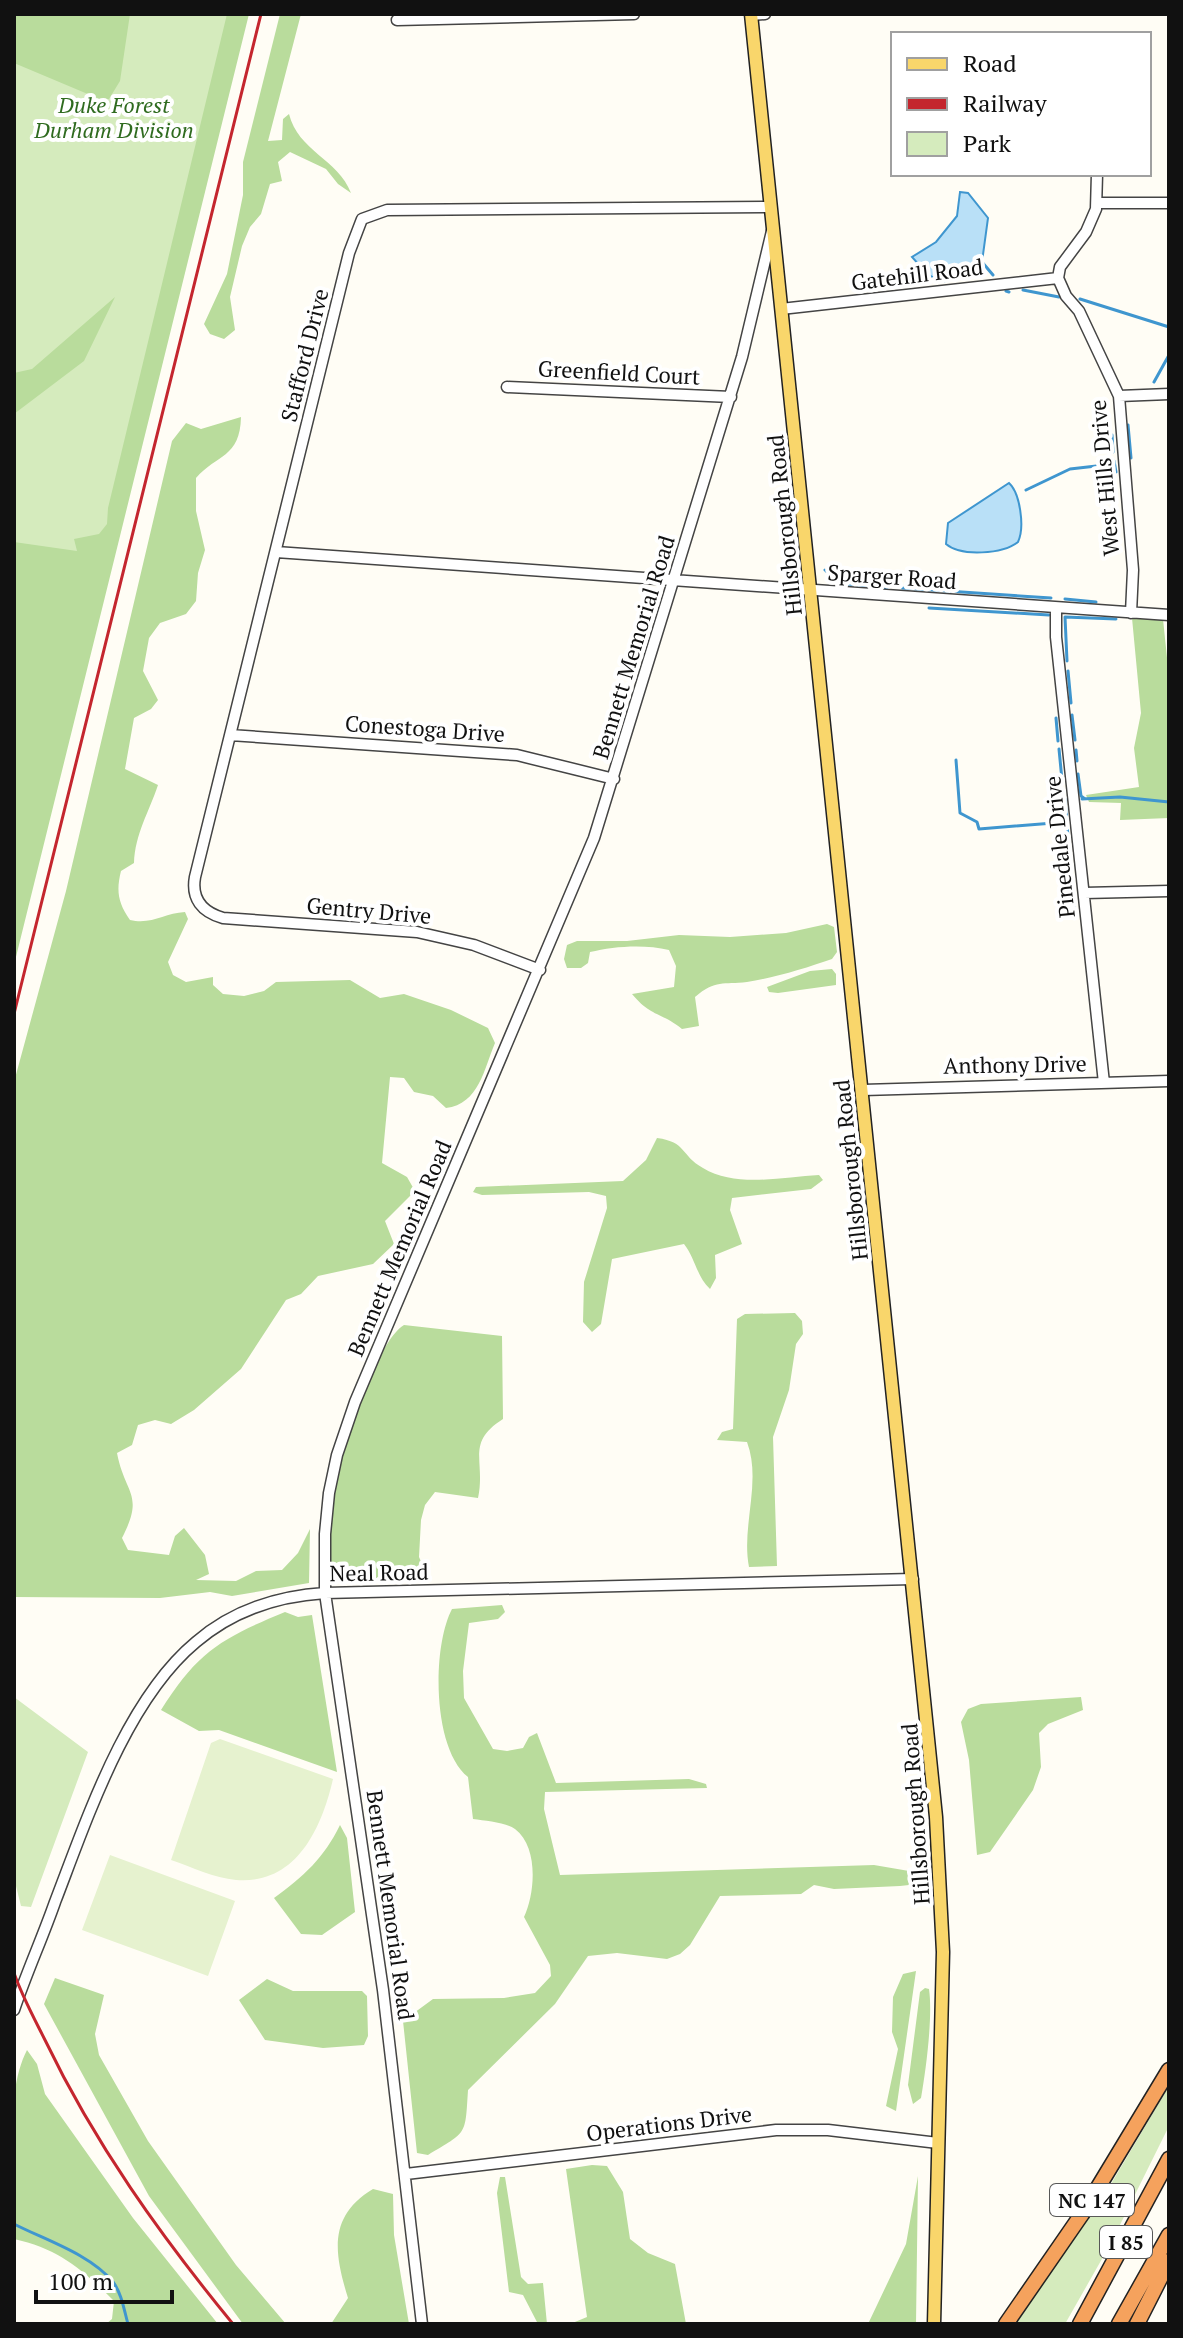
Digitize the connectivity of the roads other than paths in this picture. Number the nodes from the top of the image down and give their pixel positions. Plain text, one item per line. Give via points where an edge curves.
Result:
1 (634, 14) edge
2 (751, 14) edge
3 (765, 14) edge
4 (397, 20) dead end
5 (1097, 176) edge
6 (1097, 203) junction
7 (1169, 203) edge
8 (771, 207) junction
9 (773, 227) junction
10 (1058, 278) junction
11 (781, 309) junction
12 (507, 387) dead end
13 (1169, 394) edge
14 (1119, 396) junction
15 (731, 397) junction
16 (276, 552) junction
17 (675, 581) junction
18 (810, 591) junction
19 (1056, 608) junction
20 (1131, 613) junction
21 (1169, 615) edge
22 (230, 735) junction
23 (614, 779) junction
24 (1169, 891) edge
25 (1084, 893) junction
26 (196, 900) joint
27 (540, 970) junction
28 (1169, 1081) edge
29 (1104, 1083) junction
30 (863, 1090) junction
31 (913, 1579) junction
32 (325, 1593) junction
33 (41, 1941) junction
34 (14, 2010) edge
35 (14, 2023) edge
36 (1169, 2070) edge
37 (938, 2143) junction
38 (1169, 2159) edge
39 (406, 2174) junction
40 (1169, 2235) edge
41 (1169, 2261) edge
42 (422, 2324) edge
43 (934, 2324) edge
44 (1006, 2324) edge
45 (1080, 2324) edge
46 (1119, 2324) edge
47 (1137, 2324) edge

1 - 4 street
2 - 3 street
2 - 8 main road, Hillsborough Road
5 - 6 street
6 - 7 street
6 - 10 street
8 - 9 main road, Hillsborough Road
8 - 16 street, Stafford Drive via 387,210 368,215 356,229 349,253
9 - 11 main road, Hillsborough Road
9 - 15 street, Bennett Memorial Road
10 - 11 street, Gatehill Road
10 - 14 street, West Hills Drive
11 - 18 main road, Hillsborough Road
12 - 15 street, Greenfield Court
13 - 14 street
14 - 20 street, West Hills Drive via 1133,570
15 - 17 street, Bennett Memorial Road
16 - 17 street, Sparger Road
16 - 22 street, Stafford Drive
17 - 18 street, Sparger Road
17 - 23 street, Bennett Memorial Road
18 - 19 street, Sparger Road
18 - 30 main road, Hillsborough Road
19 - 20 street, Sparger Road
19 - 25 street, Pinedale Drive
20 - 21 street, Sparger Road
22 - 23 street, Conestoga Drive via 517,755
22 - 26 street, Stafford Drive via 195,877
23 - 27 street, Bennett Memorial Road
24 - 25 street
25 - 29 street, Pinedale Drive
26 - 27 street, Gentry Drive via 206,912 236,920 401,930 446,938
27 - 32 street, Bennett Memorial Road via 346,1428 326,1515
28 - 29 street, Anthony Drive
29 - 30 street, Anthony Drive
30 - 31 main road, Hillsborough Road
31 - 32 street, Neal Road
31 - 37 main road, Hillsborough Road via 943,1917
32 - 33 street, Neal Road via 240,1614 203,1636 174,1664 112,1764
32 - 39 street, Bennett Memorial Road
33 - 34 street, Neal Road
33 - 35 street, Neal Road
36 - 44 highway, NC 147 via 1082,2214
37 - 39 street, Operations Drive via 828,2130 776,2130
37 - 43 main road, Hillsborough Road
38 - 45 highway, I 85
39 - 42 street, Bennett Memorial Road
40 - 46 highway, I 85
41 - 47 highway

